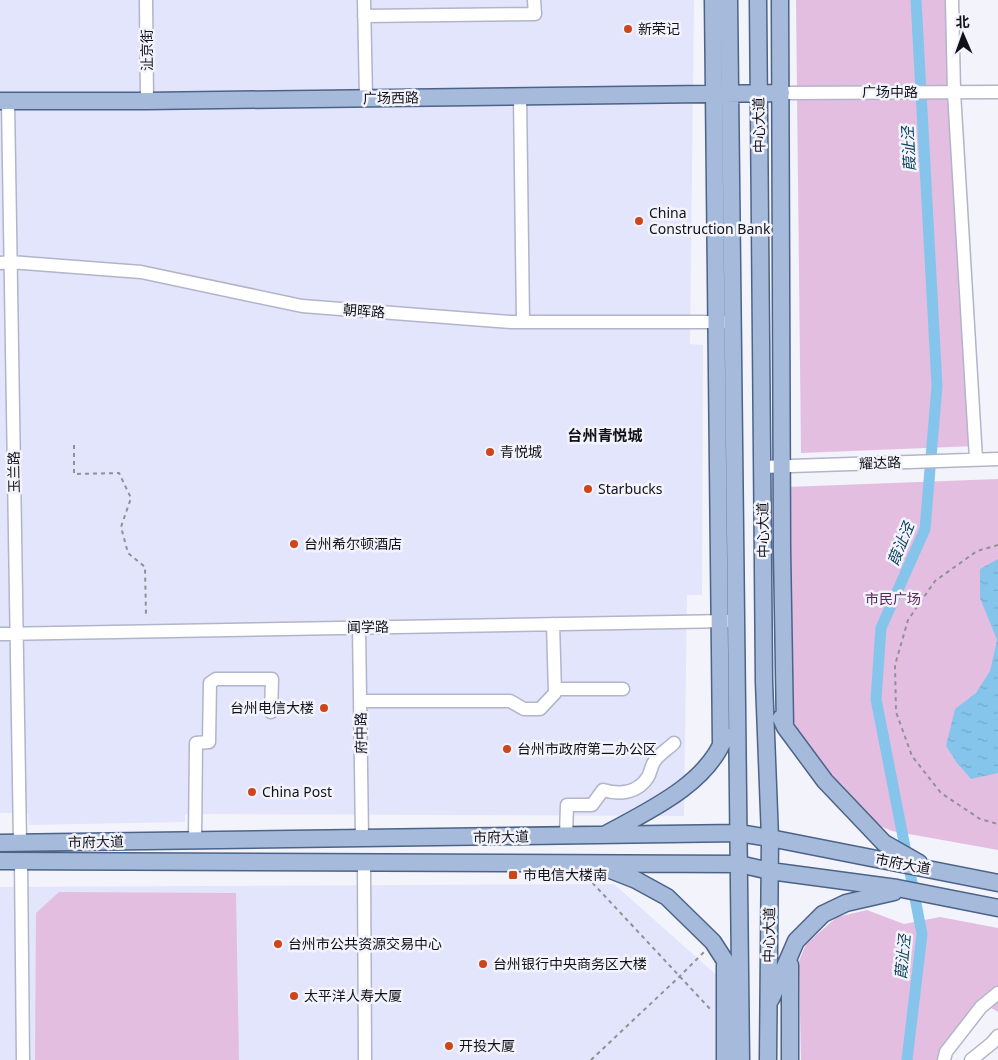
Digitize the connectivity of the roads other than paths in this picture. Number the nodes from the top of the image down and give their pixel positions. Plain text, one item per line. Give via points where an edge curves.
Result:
1 (146, 0) edge
2 (364, 0) edge
3 (534, 0) edge
4 (714, 0) edge
5 (729, 0) edge
6 (758, 0) edge
7 (780, 0) edge
8 (952, 0) edge
9 (364, 16) junction
10 (949, 92) junction
11 (998, 92) edge
12 (722, 93) junction
13 (759, 93) junction
14 (781, 93) junction
15 (520, 96) junction
16 (366, 98) junction
17 (4, 101) edge
18 (148, 101) junction
19 (5, 263) edge
20 (523, 322) junction
21 (725, 322) junction
22 (976, 459) junction
23 (998, 459) edge
24 (762, 466) junction
25 (782, 466) junction
26 (728, 621) junction
27 (553, 624) junction
28 (359, 627) junction
29 (0, 634) edge
30 (17, 634) junction
31 (764, 682) junction
32 (737, 685) junction
33 (554, 689) junction
34 (623, 689) dead end
35 (360, 701) junction
36 (271, 712) dead end
37 (785, 727) junction
38 (674, 743) dead end
39 (721, 745) junction
40 (739, 834) junction
41 (604, 835) junction
42 (566, 836) junction
43 (362, 838) junction
44 (770, 838) junction
45 (195, 841) junction
46 (0, 843) edge
47 (20, 843) junction
48 (0, 861) edge
49 (21, 861) junction
50 (364, 862) junction
51 (594, 864) junction
52 (739, 864) junction
53 (932, 870) junction
54 (770, 871) junction
55 (998, 883) edge
56 (905, 890) junction
57 (998, 908) edge
58 (791, 952) junction
59 (725, 960) junction
60 (998, 993) edge
61 (740, 995) junction
62 (767, 1008) junction
63 (998, 1036) edge
64 (23, 1060) edge
65 (365, 1060) edge
66 (726, 1060) edge
67 (741, 1060) edge
68 (768, 1060) edge
69 (790, 1060) edge
70 (944, 1060) edge
71 (971, 1060) edge

1 - 18 street, 沚京街
2 - 9 street
3 - 9 street via 535,14
4 - 12 main road
5 - 12 main road
6 - 13 main road, 中心大道
7 - 14 main road
8 - 10 street
9 - 16 street
10 - 11 street, 广场中路
10 - 14 street, 广场中路
10 - 22 street
12 - 13 main road, 广场西路
12 - 15 main road, 广场西路
12 - 21 main road
13 - 14 main road, 广场西路
13 - 24 main road, 中心大道
14 - 25 main road
15 - 16 main road, 广场西路
15 - 20 street
16 - 18 main road, 广场西路
17 - 18 main road, 广场西路
17 - 19 street, 玉兰路
19 - 20 street, 朝晖路 via 142,272 302,306
19 - 30 street, 玉兰路
20 - 21 street, 朝晖路
21 - 26 main road
22 - 23 street, 耀达路
22 - 25 street, 耀达路
24 - 25 street, 耀达路
24 - 31 main road, 中心大道
25 - 37 main road
26 - 27 street, 闻学路
26 - 32 main road, 中心大道
26 - 39 main road
27 - 28 street, 闻学路
27 - 33 street
28 - 30 street, 闻学路
28 - 35 street, 府中路
29 - 30 street, 闻学路
30 - 47 street, 玉兰路
31 - 37 main road
31 - 44 main road, 中心大道
32 - 39 main road
32 - 40 main road, 中心大道
33 - 34 street
33 - 35 street via 555,693 540,709 524,709 510,700
35 - 43 street, 府中路
36 - 45 street via 272,679 216,679 210,683 209,742 196,743
37 - 53 main road via 825,781 884,843
38 - 42 street via 653,763 648,776 636,789 614,794 603,790 592,804 567,805
39 - 41 main road via 703,770 670,799
40 - 41 main road, 市府大道
40 - 44 main road, 市府大道
40 - 52 main road, 中心大道
41 - 42 main road, 市府大道
42 - 43 main road, 市府大道
43 - 45 main road, 市府大道
44 - 53 main road, 市府大道
44 - 54 main road, 中心大道
45 - 47 main road, 市府大道
46 - 47 main road, 市府大道
48 - 49 main road, 市府大道
49 - 50 main road, 市府大道
49 - 64 street
50 - 51 main road, 市府大道
50 - 65 street
51 - 52 main road, 市府大道
51 - 59 main road via 667,896 713,942
52 - 54 main road, 市府大道
52 - 61 main road, 中心大道
53 - 55 main road, 市府大道
54 - 56 main road, 市府大道
54 - 62 main road, 中心大道
56 - 57 main road, 市府大道
56 - 58 main road via 846,903 823,914 796,941
58 - 62 main road
58 - 69 main road
59 - 61 main road
59 - 66 main road
60 - 70 street via 982,1007 946,1052
61 - 67 main road, 中心大道
62 - 68 main road, 中心大道
63 - 71 street

